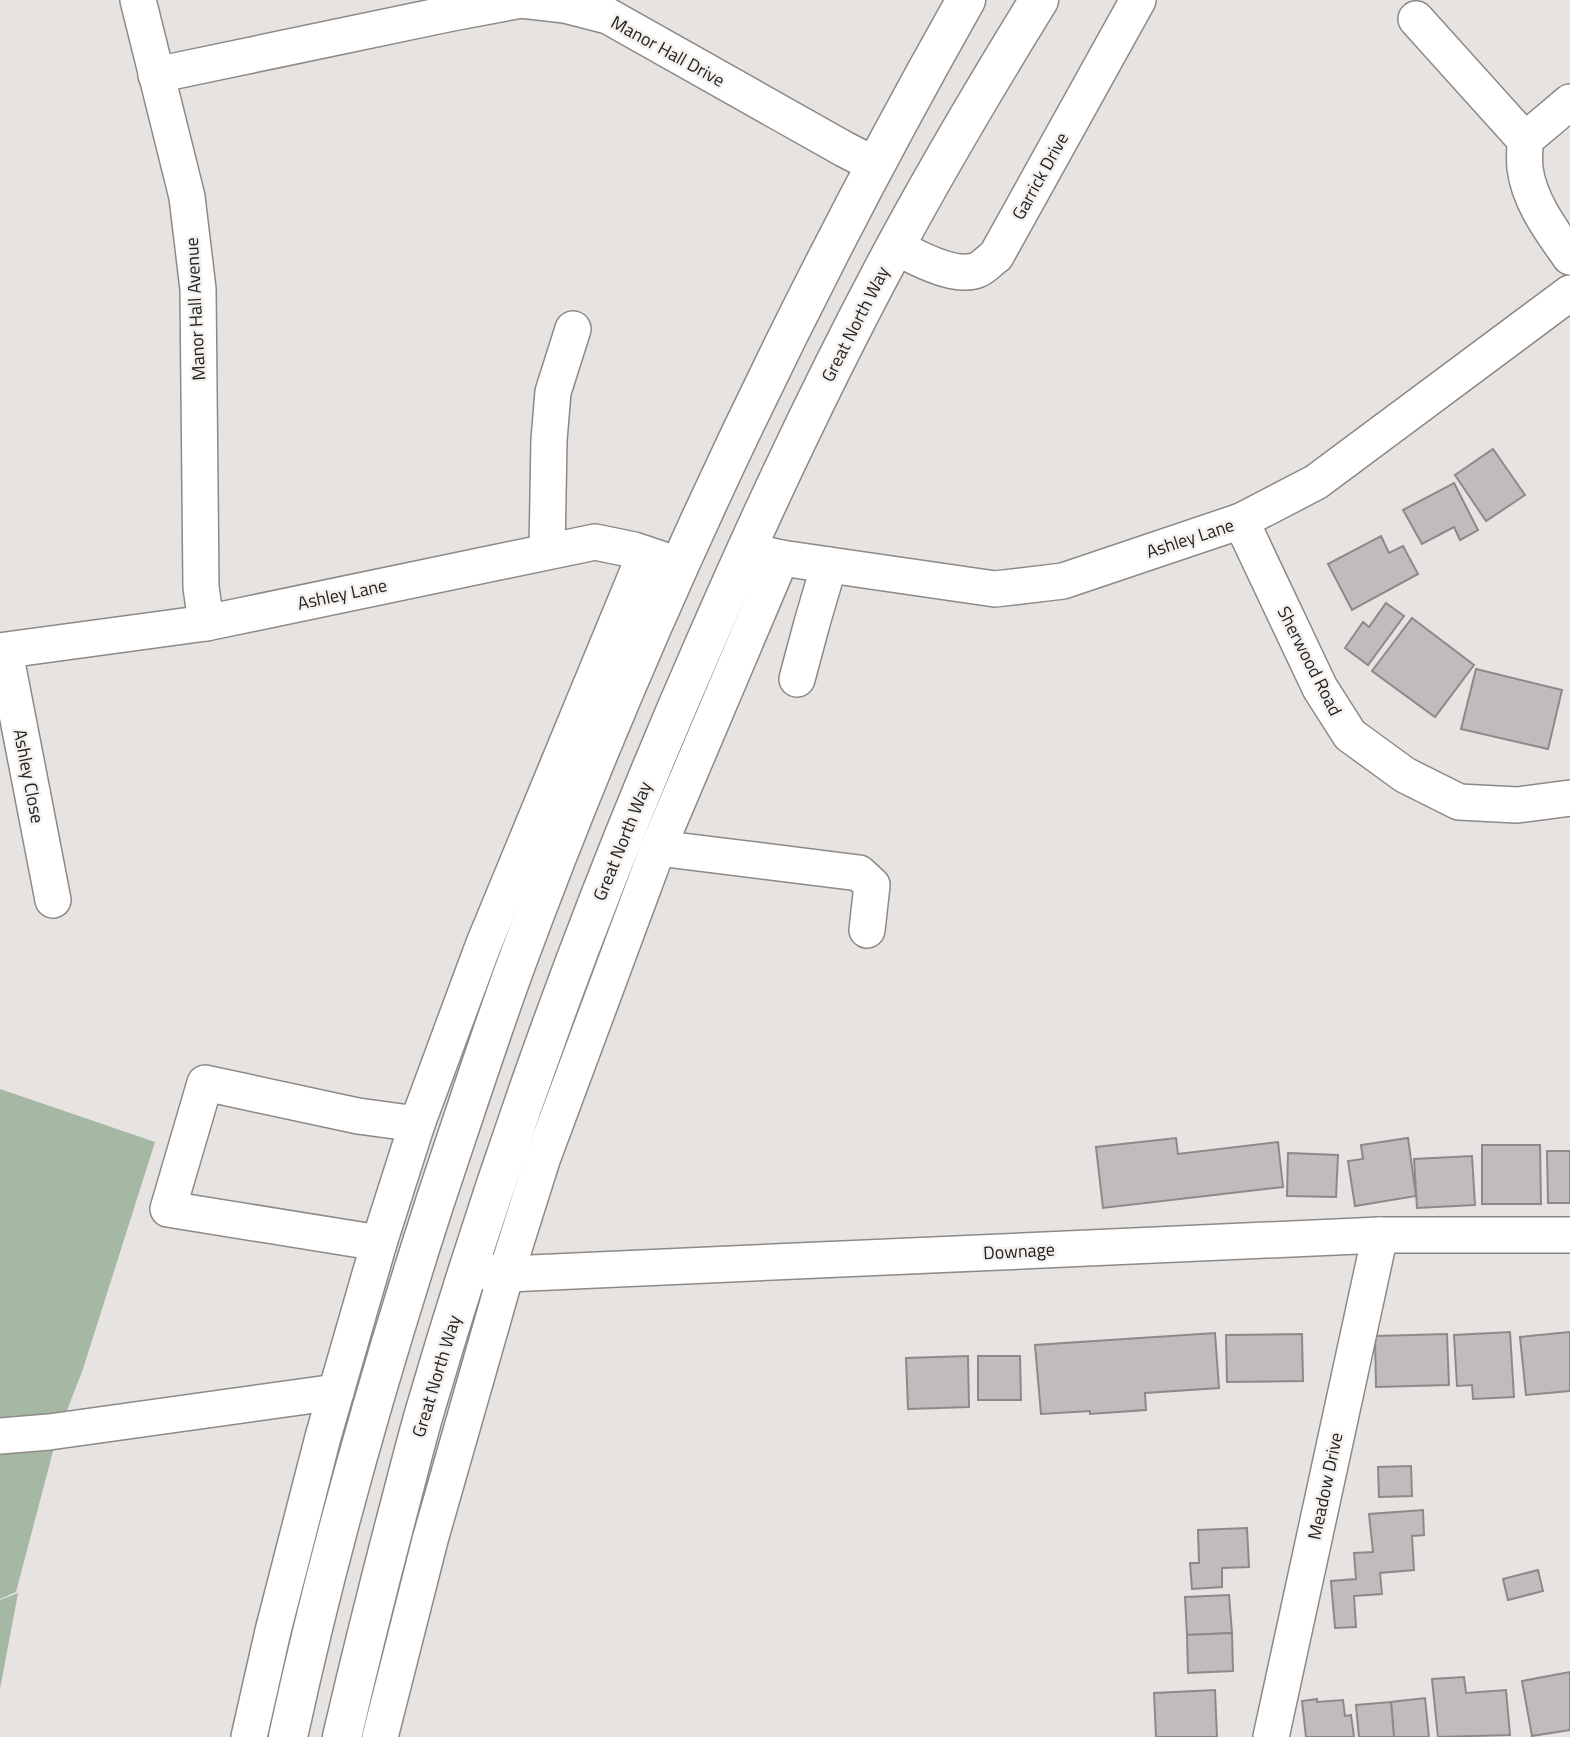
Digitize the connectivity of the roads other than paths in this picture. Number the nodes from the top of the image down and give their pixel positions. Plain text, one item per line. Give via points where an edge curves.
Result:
1 (138, 0) edge
2 (966, 0) edge
3 (1039, 0) edge
4 (1138, 0) edge
5 (1416, 19) dead end
6 (156, 75) junction
7 (1570, 102) edge
8 (1525, 140) junction
9 (875, 165) junction
10 (895, 247) junction
11 (1570, 257) edge
12 (1570, 293) edge
13 (573, 329) dead end
14 (1241, 522) junction
15 (547, 551) junction
16 (763, 554) junction
17 (663, 559) junction
18 (829, 565) junction
19 (206, 623) junction
20 (3, 652) edge
21 (797, 679) dead end
22 (1570, 798) edge
23 (658, 849) junction
24 (54, 900) dead end
25 (867, 930) dead end
26 (417, 1125) junction
27 (1380, 1235) junction
28 (1570, 1235) edge
29 (379, 1243) junction
30 (468, 1271) junction
31 (506, 1274) junction
32 (336, 1392) junction
33 (0, 1436) edge
34 (249, 1737) edge
35 (288, 1737) edge
36 (342, 1737) edge
37 (380, 1737) edge
38 (1271, 1737) edge

1 - 6 street, Manor Hall Avenue
2 - 9 highway
3 - 10 highway, Great North Way
4 - 10 street, Garrick Drive via 996,256 977,270 957,272
5 - 8 street
6 - 9 street, Manor Hall Drive via 521,0 565,5 608,16
6 - 19 street, Manor Hall Avenue via 187,197 198,289 201,587
7 - 8 street
8 - 11 street via 1525,169 1532,195
9 - 17 highway via 734,447
10 - 16 highway, Great North Way via 820,393
12 - 14 street, Ashley Lane via 1316,482
13 - 15 street via 553,392
14 - 18 street, Ashley Lane via 1063,581 995,589
14 - 22 street, Sherwood Road via 1320,688 1350,735 1405,775 1459,802 1517,805
15 - 17 street, Ashley Lane via 595,542
15 - 19 street, Ashley Lane
16 - 18 street, Ashley Lane
16 - 23 street, Great North Way
16 - 30 highway, Great North Way via 668,724 529,1086
17 - 26 street via 483,946
17 - 35 highway via 617,710 516,964 414,1269 367,1426
18 - 21 street
19 - 20 street, Ashley Lane
20 - 24 street, Ashley Close
23 - 25 street via 859,873 872,886
23 - 31 street, Great North Way via 542,1160
26 - 29 street
26 - 29 street via 205,1083 168,1209
27 - 28 street, Downage
27 - 31 street, Downage
27 - 38 street, Meadow Drive
29 - 32 street
30 - 31 street, Downage
30 - 36 highway, Great North Way via 425,1411
31 - 37 street, Great North Way via 430,1539
32 - 33 street
32 - 34 street

